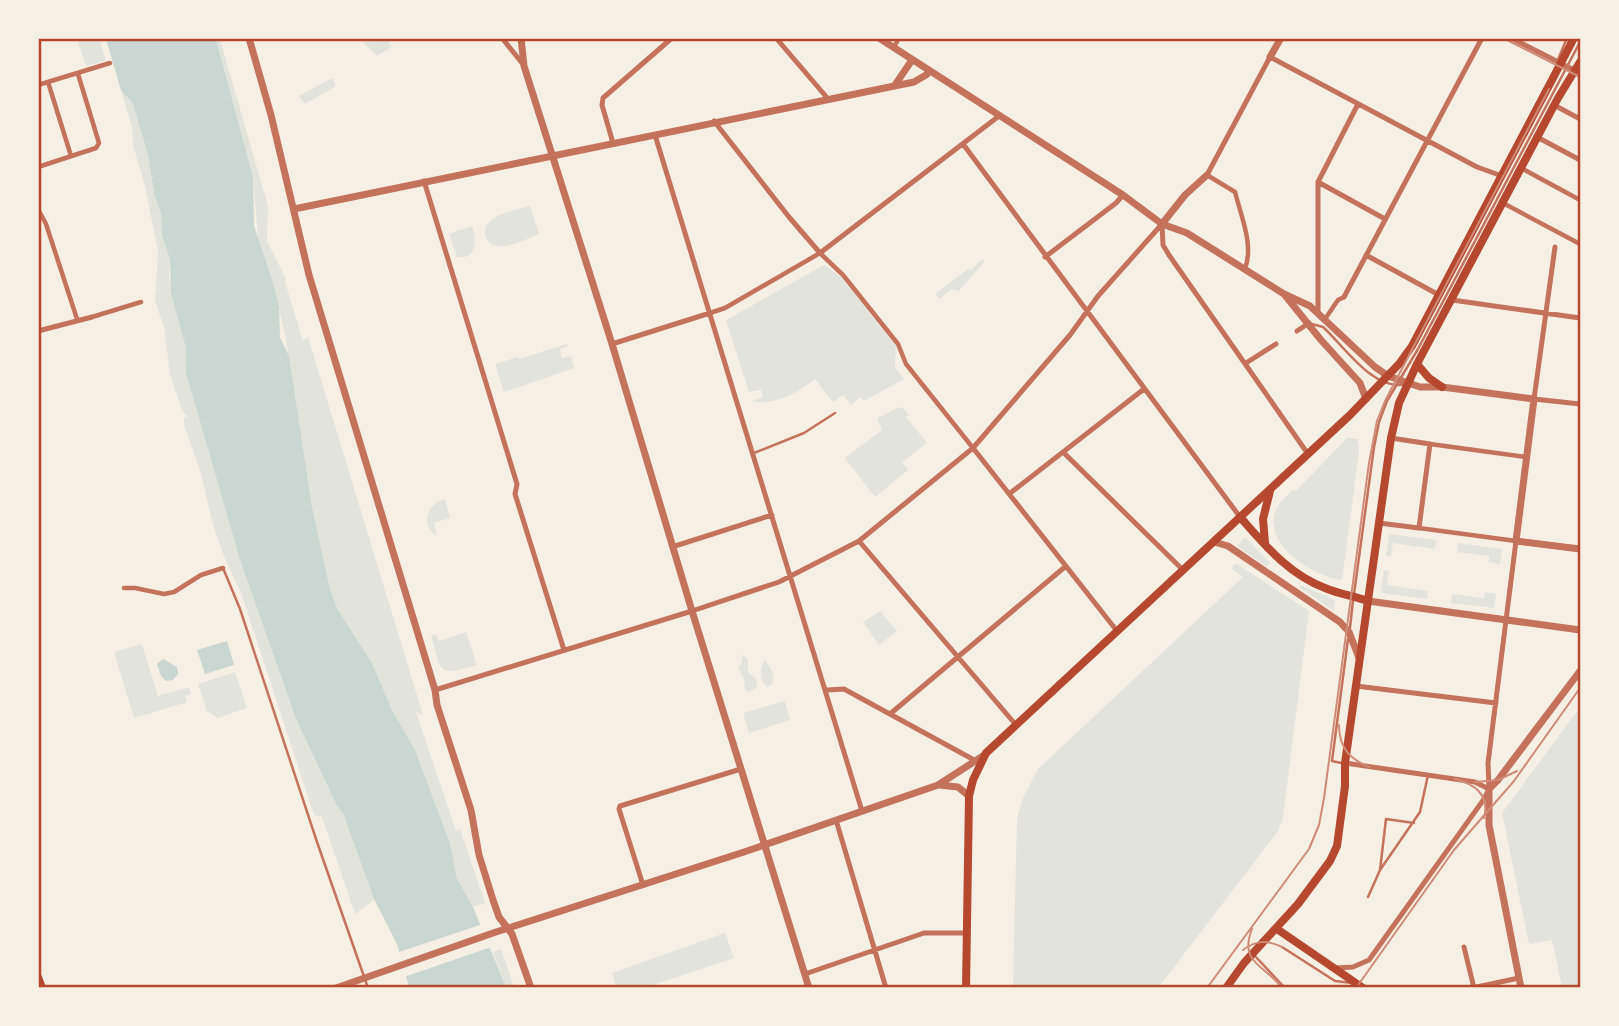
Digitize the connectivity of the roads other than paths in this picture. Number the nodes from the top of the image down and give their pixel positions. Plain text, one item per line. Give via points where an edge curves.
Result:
1 (249, 38) edge
2 (512, 38) edge
3 (521, 38) edge
4 (672, 38) edge
5 (776, 38) edge
6 (879, 38) edge
7 (899, 38) edge
8 (1280, 38) edge
9 (1482, 38) edge
10 (1511, 38) edge
11 (1567, 38) edge
12 (1574, 38) edge
13 (505, 41) edge
14 (1580, 43) edge
15 (893, 48) junction
16 (1270, 57) junction
17 (912, 60) junction
18 (110, 63) dead end
19 (524, 66) junction
20 (1570, 66) edge
21 (930, 71) junction
22 (78, 74) junction
23 (48, 82) junction
24 (38, 85) edge
25 (895, 85) junction
26 (829, 100) junction
27 (1358, 104) junction
28 (1554, 105) junction
29 (999, 116) junction
30 (1580, 120) edge
31 (714, 121) junction
32 (655, 134) junction
33 (1537, 137) junction
34 (1427, 140) junction
35 (613, 143) junction
36 (963, 145) junction
37 (552, 155) junction
38 (71, 156) junction
39 (1580, 160) edge
40 (38, 167) edge
41 (1521, 168) junction
42 (1207, 175) junction
43 (1502, 176) junction
44 (424, 181) junction
45 (1318, 182) junction
46 (1123, 195) junction
47 (1580, 200) edge
48 (1503, 203) junction
49 (38, 209) edge
50 (293, 209) junction
51 (1385, 219) junction
52 (1162, 224) junction
53 (1580, 244) edge
54 (1555, 247) dead end
55 (820, 253) junction
56 (1366, 256) junction
57 (1045, 257) junction
58 (1245, 269) junction
59 (1284, 294) junction
60 (1439, 295) junction
61 (1344, 297) joint
62 (1452, 300) junction
63 (141, 302) dead end
64 (1086, 312) junction
65 (710, 313) junction
66 (1318, 313) junction
67 (1545, 313) junction
68 (92, 317) joint
69 (1580, 318) edge
70 (77, 319) junction
71 (1325, 319) junction
72 (1309, 323) junction
73 (38, 331) edge
74 (1297, 331) dead end
75 (612, 344) junction
76 (1276, 344) dead end
77 (1246, 363) junction
78 (1418, 364) junction
79 (1385, 379) junction
80 (1401, 383) junction
81 (1442, 387) junction
82 (1144, 388) junction
83 (1366, 398) junction
84 (1534, 399) junction
85 (1580, 404) edge
86 (835, 413) dead end
87 (1391, 438) junction
88 (1430, 444) junction
89 (973, 448) junction
90 (754, 453) junction
91 (1063, 453) junction
92 (1308, 454) junction
93 (1527, 457) junction
94 (1271, 488) junction
95 (1009, 494) junction
96 (772, 515) junction
97 (1240, 517) junction
98 (1379, 523) junction
99 (1419, 528) junction
100 (859, 541) junction
101 (1516, 541) junction
102 (1214, 542) junction
103 (1265, 545) junction
104 (672, 547) junction
105 (1580, 549) edge
106 (1066, 566) junction
107 (223, 568) joint
108 (1184, 570) junction
109 (792, 577) junction
110 (124, 588) dead end
111 (1354, 596) junction
112 (1368, 601) junction
113 (692, 611) junction
114 (1506, 619) junction
115 (1580, 629) edge
116 (1117, 631) junction
117 (1349, 632) junction
118 (564, 650) junction
119 (958, 656) junction
120 (1359, 658) junction
121 (1580, 671) edge
122 (1356, 685) junction
123 (435, 690) junction
124 (827, 690) junction
125 (1496, 703) junction
126 (890, 714) junction
127 (1016, 725) junction
128 (986, 753) junction
129 (976, 761) junction
130 (1345, 763) junction
131 (741, 769) junction
132 (1428, 775) junction
133 (938, 785) junction
134 (1489, 789) junction
135 (970, 796) junction
136 (862, 811) junction
137 (836, 820) junction
138 (1414, 822) junction
139 (765, 845) junction
140 (1380, 870) junction
141 (643, 885) junction
142 (1368, 897) dead end
143 (508, 929) junction
144 (1277, 929) junction
145 (967, 933) junction
146 (1282, 947) dead end
147 (1465, 947) dead end
148 (875, 950) junction
149 (1254, 953) junction
150 (1336, 968) junction
151 (805, 974) junction
152 (38, 977) edge
153 (365, 978) junction
154 (1519, 978) junction
155 (1359, 985) edge
156 (1473, 987) edge
157 (42, 988) edge
158 (336, 988) edge
159 (368, 988) edge
160 (531, 988) edge
161 (809, 988) edge
162 (886, 988) edge
163 (966, 988) edge
164 (1226, 988) edge
165 (1285, 988) edge
166 (1521, 988) edge

1 - 50 street
2 - 13 street
3 - 19 street
4 - 35 street via 603,98
5 - 26 street
6 - 15 street
7 - 15 street
8 - 16 street
9 - 34 street
10 - 20 street
11 - 20 lane
12 - 20 main road
13 - 19 street
14 - 20 lane
15 - 17 street
16 - 27 street
16 - 42 street
17 - 21 street
17 - 25 street
18 - 22 street
19 - 37 street
20 - 28 main road
20 - 43 main road via 1549,89
20 - 80 lane
21 - 25 street via 914,82
21 - 29 street
22 - 23 street
22 - 38 street via 99,143
23 - 24 street
23 - 38 street
25 - 26 street
26 - 31 street
27 - 34 street
27 - 45 street
28 - 30 street
28 - 33 main road
29 - 36 street
29 - 46 street
31 - 32 street
31 - 55 street
32 - 35 street
32 - 65 street
33 - 39 street
33 - 41 main road
34 - 43 street
34 - 51 street
35 - 37 street
36 - 55 street
36 - 57 street
37 - 44 street
37 - 75 street
38 - 40 street
41 - 47 street
41 - 48 main road
42 - 52 street
42 - 58 street via 1235,192 1248,247
43 - 60 main road
44 - 50 street
44 - 118 street
45 - 51 street
45 - 66 street
46 - 52 street
46 - 57 street
48 - 53 street
48 - 62 main road
49 - 70 street
50 - 123 street
51 - 56 street
52 - 58 street via 1187,233
52 - 64 street
52 - 77 street via 1165,250
54 - 67 street
55 - 65 street
55 - 89 street via 890,333 906,364
56 - 60 street
56 - 61 street
57 - 64 street
58 - 59 street
59 - 66 street
59 - 72 street
60 - 79 main road via 1408,354
61 - 71 street
62 - 67 street
62 - 78 main road
63 - 68 street
64 - 82 street
64 - 89 street
65 - 75 street
65 - 90 street
66 - 71 street
67 - 69 street
67 - 84 street
68 - 70 street
70 - 73 street
71 - 79 street
72 - 74 street
72 - 79 lane via 1323,327 1369,373
72 - 83 street via 1360,383
75 - 104 street
76 - 77 street
77 - 92 street
78 - 80 main road
78 - 81 main road
79 - 80 street
79 - 83 main road
80 - 81 street
80 - 87 main road
80 - 111 lane via 1383,410 1376,433
81 - 84 street
82 - 91 street
82 - 97 street
83 - 92 main road
84 - 85 street
84 - 93 street
86 - 90 lane via 804,433
87 - 88 street
87 - 98 main road
88 - 93 street
88 - 99 street
89 - 95 street
89 - 100 street
90 - 96 street
91 - 95 street
91 - 108 street
92 - 94 main road
93 - 101 street
94 - 97 main road
94 - 103 main road via 1263,519
95 - 106 street
96 - 104 street
96 - 109 street
97 - 102 main road
97 - 103 main road
98 - 99 street
98 - 112 main road
99 - 101 street
100 - 109 street
100 - 119 street
101 - 105 street
101 - 114 street
102 - 108 main road
102 - 117 street via 1228,546
103 - 111 main road via 1308,580
104 - 113 street
106 - 116 street
106 - 119 street
107 - 110 street via 174,592
107 - 153 lane
108 - 116 main road
109 - 113 street
109 - 124 street
111 - 112 main road
111 - 117 lane
112 - 114 street
112 - 120 main road
113 - 118 street
113 - 131 street
114 - 115 street
114 - 125 street
116 - 127 main road
117 - 120 street
117 - 130 lane via 1332,761
118 - 123 street
119 - 126 street
119 - 127 street
120 - 122 main road
121 - 134 street
122 - 125 street
122 - 130 main road
123 - 143 street via 471,810 479,855 499,917
124 - 126 street via 844,689
124 - 136 street
125 - 134 street
126 - 129 street
127 - 128 main road
128 - 129 street
128 - 135 main road
129 - 133 street
130 - 132 street
130 - 144 main road via 1335,849
131 - 139 street
131 - 141 street via 620,806
132 - 134 street via 1475,782
132 - 138 lane via 1422,808
133 - 135 street via 958,787
133 - 136 street
134 - 150 street via 1369,960
134 - 154 street via 1489,825
135 - 145 main road
136 - 137 street
137 - 139 street
137 - 148 street
138 - 140 lane
138 - 140 lane via 1386,819
139 - 141 street
139 - 151 street
140 - 142 lane
141 - 143 street
143 - 153 street
143 - 160 street
144 - 149 main road
144 - 150 main road
145 - 148 street via 924,933
145 - 163 main road
146 - 155 lane via 1335,981
147 - 156 street
148 - 151 street
148 - 162 street
149 - 164 main road
149 - 165 lane
150 - 155 main road
151 - 161 street
152 - 157 main road
153 - 158 street
153 - 159 lane
154 - 156 street
154 - 166 street

